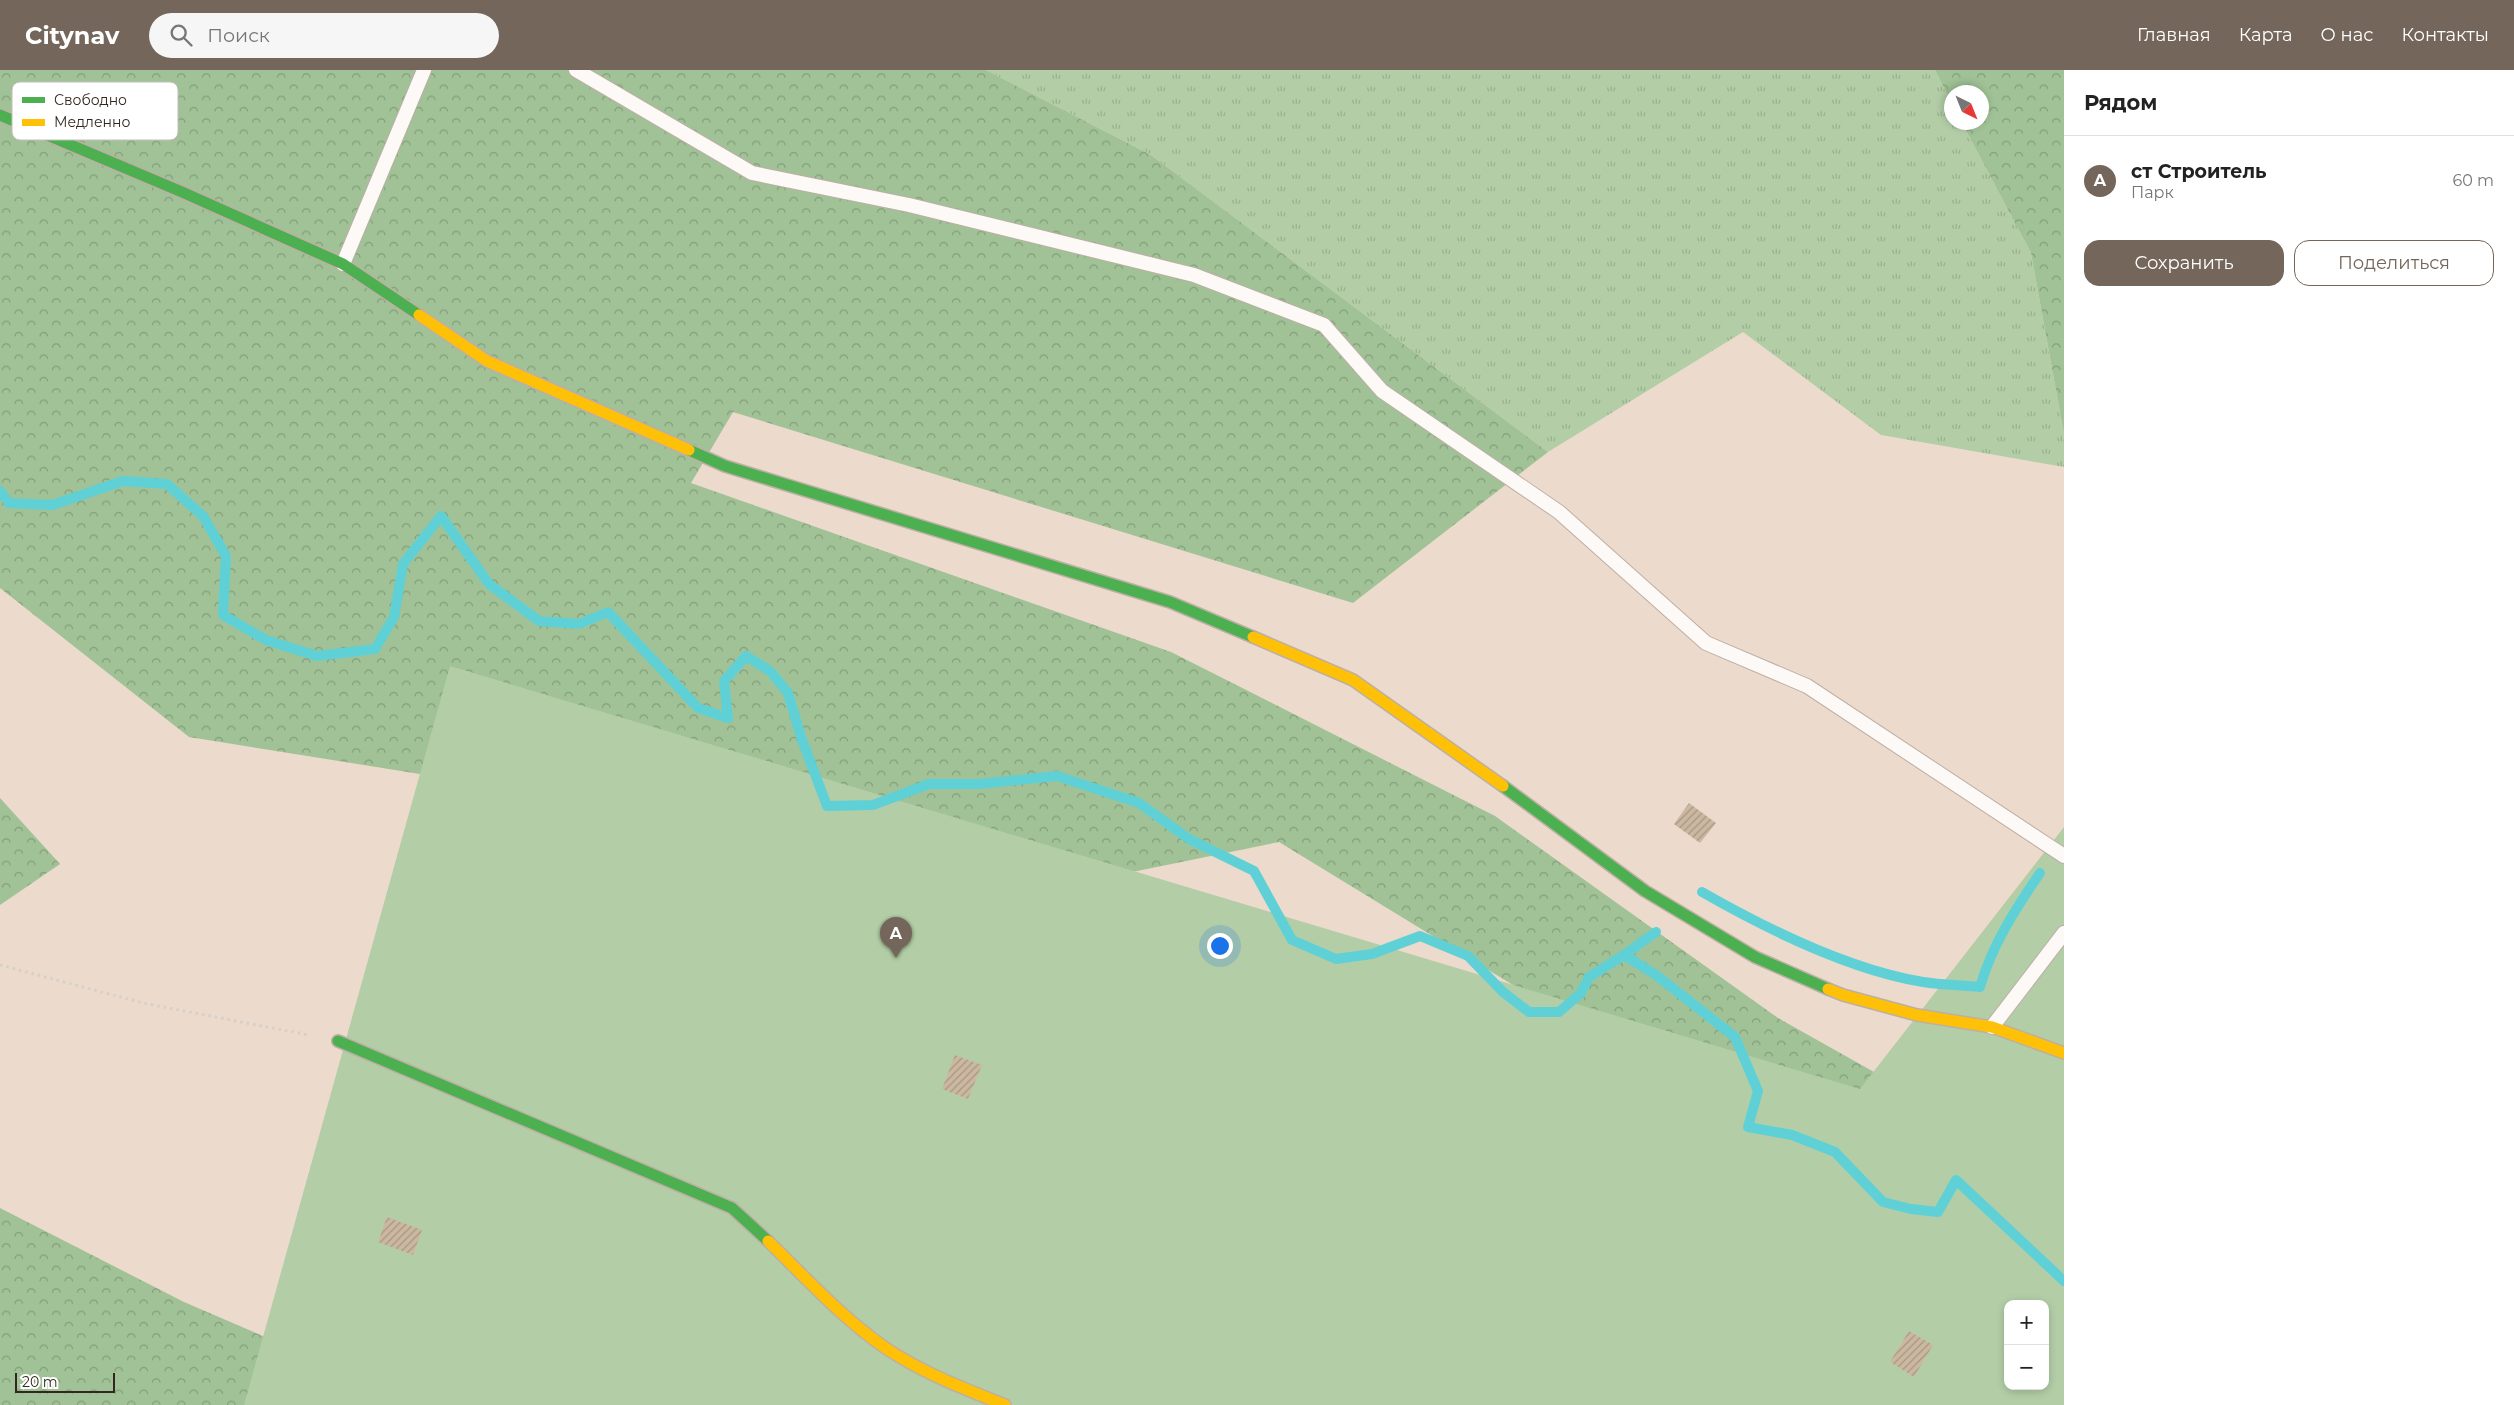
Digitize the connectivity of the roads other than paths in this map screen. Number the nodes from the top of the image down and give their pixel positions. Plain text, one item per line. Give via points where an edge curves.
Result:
1 (424, 70) edge
2 (576, 70) edge
3 (0, 115) edge
4 (12, 120) edge
5 (59, 140) edge
6 (343, 264) junction
7 (2064, 856) edge
8 (2064, 933) edge
9 (1992, 1027) junction
10 (338, 1041) road end
11 (2064, 1053) edge
12 (978, 1400) edge
13 (1006, 1405) edge

1 - 6 lane
2 - 7 lane via 752,173 909,205 1194,275 1324,325 1382,391 1559,512 1706,643 1807,686
3 - 4 street
5 - 6 street
6 - 9 street via 487,360 725,466 1170,602 1354,680 1645,892 1755,957 1843,995 1917,1015
8 - 9 lane
9 - 11 street
10 - 12 street via 732,1208 872,1338 901,1358
12 - 13 street

